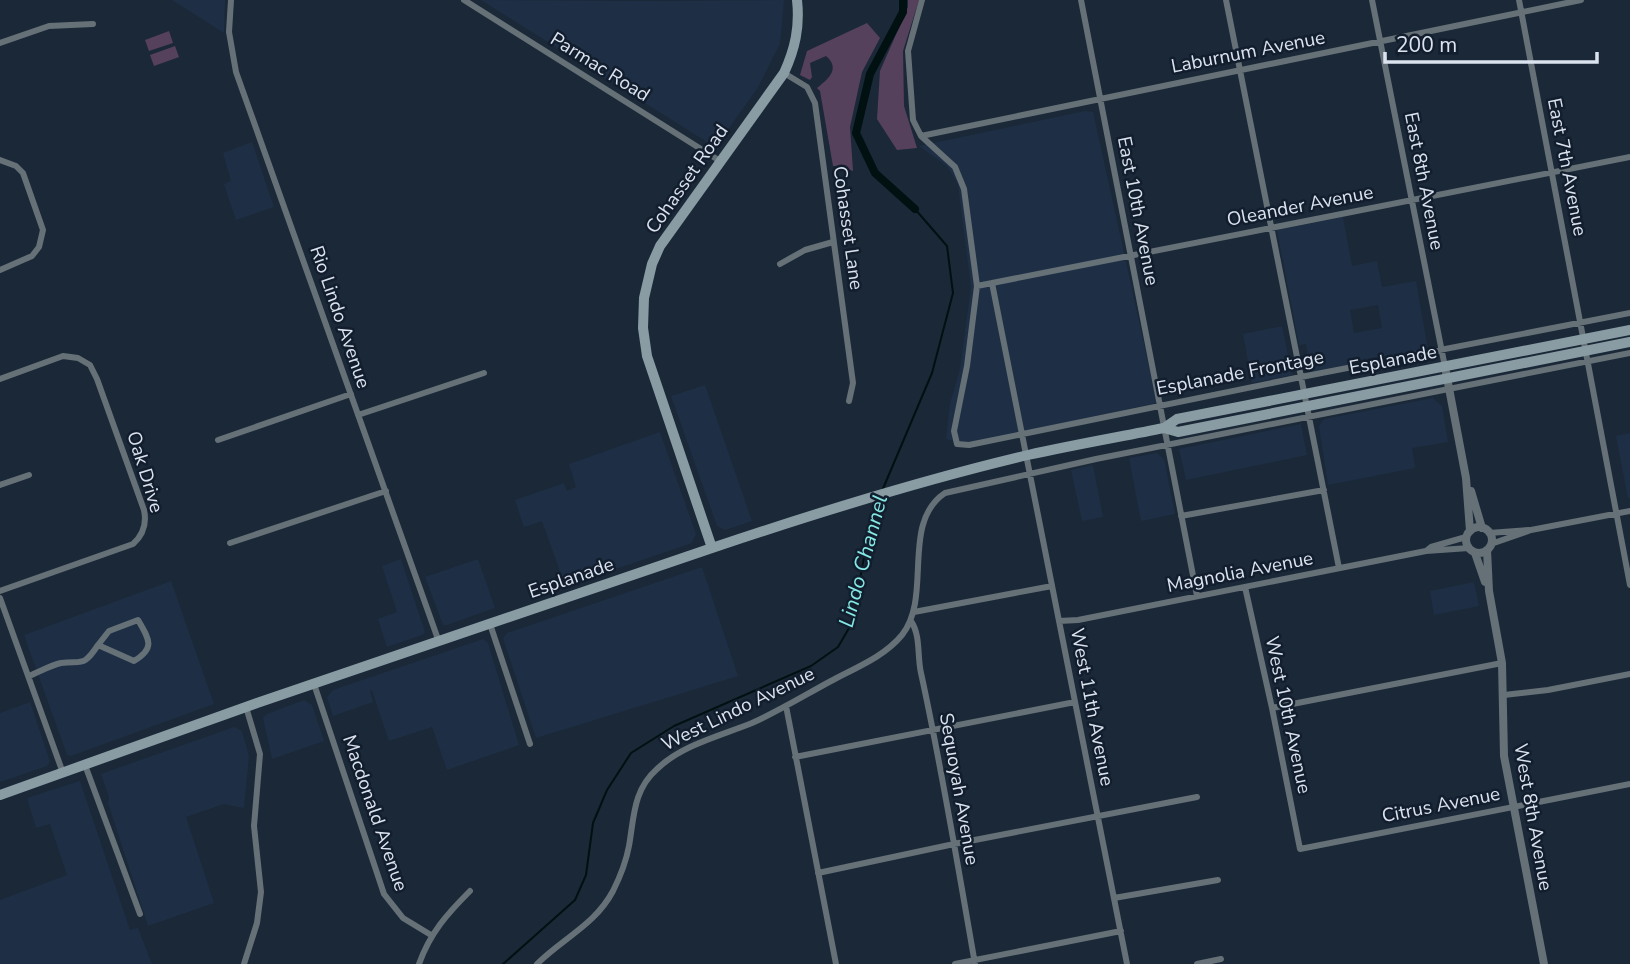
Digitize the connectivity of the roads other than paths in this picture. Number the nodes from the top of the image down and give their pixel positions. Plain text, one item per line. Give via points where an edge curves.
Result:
1 (231, 0) edge
2 (464, 0) edge
3 (797, 0) edge
4 (922, 0) edge
5 (1081, 0) edge
6 (1226, 0) edge
7 (1372, 0) edge
8 (1519, 0) edge
9 (1581, 0) edge
10 (1521, 12) junction
11 (93, 24) dead end
12 (1380, 42) junction
13 (0, 43) edge
14 (1240, 69) junction
15 (784, 73) junction
16 (1100, 98) junction
17 (921, 136) junction
18 (1630, 157) edge
19 (0, 160) edge
20 (720, 161) junction
21 (1552, 172) junction
22 (1412, 200) junction
23 (1271, 227) junction
24 (833, 242) junction
25 (1130, 256) junction
26 (780, 264) dead end
27 (0, 270) edge
28 (992, 282) junction
29 (977, 286) junction
30 (1630, 313) edge
31 (1581, 323) junction
32 (1630, 330) edge
33 (1585, 339) junction
34 (1630, 342) edge
35 (1443, 351) junction
36 (1630, 353) edge
37 (1588, 356) junction
38 (1446, 372) junction
39 (484, 373) dead end
40 (1301, 377) junction
41 (0, 379) edge
42 (1450, 390) junction
43 (351, 394) junction
44 (1304, 395) junction
45 (849, 401) dead end
46 (1160, 406) junction
47 (1307, 406) junction
48 (358, 415) junction
49 (1309, 418) junction
50 (1164, 428) junction
51 (1022, 433) junction
52 (218, 440) dead end
53 (1167, 446) junction
54 (1027, 456) junction
55 (1030, 473) junction
56 (29, 475) dead end
57 (1466, 478) junction
58 (0, 485) edge
59 (1324, 490) junction
60 (386, 491) junction
61 (1630, 510) edge
62 (1616, 513) junction
63 (1181, 516) junction
64 (1485, 530) junction
65 (1531, 530) junction
66 (1469, 534) junction
67 (230, 543) dead end
68 (1489, 547) junction
69 (712, 548) junction
70 (1472, 550) junction
71 (1426, 551) junction
72 (1339, 568) junction
73 (1630, 585) edge
74 (1052, 586) junction
75 (1245, 587) junction
76 (1489, 591) junction
77 (0, 592) edge
78 (1197, 596) junction
79 (0, 598) edge
80 (914, 612) junction
81 (911, 621) junction
82 (1059, 621) junction
83 (490, 624) junction
84 (439, 642) junction
85 (98, 645) junction
86 (1502, 663) junction
87 (1630, 674) edge
88 (29, 676) junction
89 (314, 684) junction
90 (1503, 695) junction
91 (1075, 702) junction
92 (786, 706) junction
93 (246, 708) junction
94 (1272, 708) junction
95 (933, 730) junction
96 (530, 744) dead end
97 (795, 757) junction
98 (85, 765) junction
99 (63, 773) junction
100 (1630, 784) edge
101 (0, 795) edge
102 (1196, 797) dead end
103 (1513, 807) junction
104 (1098, 817) junction
105 (954, 844) junction
106 (1300, 849) joint
107 (818, 873) junction
108 (1218, 880) dead end
109 (470, 891) dead end
110 (1114, 898) junction
111 (140, 914) dead end
112 (1121, 931) junction
113 (431, 935) junction
114 (1221, 959) dead end
115 (975, 962) edge
116 (244, 964) edge
117 (419, 964) edge
118 (537, 964) edge
119 (836, 964) edge
120 (955, 964) edge
121 (1128, 964) edge
122 (1197, 964) edge
123 (1544, 964) edge

1 - 43 street, Rio Lindo Avenue via 229,32 236,72
2 - 20 street, Parmac Road
3 - 15 main road, Cohasset Road via 798,29
4 - 17 street via 911,36 908,72 913,120
5 - 16 street, East 10th Avenue
6 - 14 street
7 - 12 street, East 8th Avenue
8 - 10 street, East 7th Avenue
9 - 10 street, Laburnum Avenue
10 - 12 street, Laburnum Avenue
10 - 21 street, East 7th Avenue
11 - 13 street via 49,26
12 - 14 street, Laburnum Avenue
12 - 22 street, East 8th Avenue
14 - 16 street, Laburnum Avenue
14 - 23 street
15 - 20 main road, Cohasset Road
15 - 24 street, Cohasset Lane via 807,87 815,103
16 - 17 street, Laburnum Avenue
16 - 25 street, East 10th Avenue
17 - 29 street via 955,167 964,189
18 - 21 street, Oleander Avenue
19 - 27 street via 23,173 43,230 32,256
20 - 69 main road, Cohasset Road via 660,246 647,282 643,313 647,356
21 - 22 street, Oleander Avenue
21 - 31 street, East 7th Avenue
22 - 23 street, Oleander Avenue
22 - 35 street, East 8th Avenue
23 - 25 street, Oleander Avenue
23 - 40 street
24 - 26 street
24 - 45 street, Cohasset Lane via 853,383
25 - 28 street, Oleander Avenue
25 - 46 street, East 10th Avenue
28 - 29 street, Oleander Avenue
28 - 51 street, West 11th Avenue
29 - 51 street, Esplanade Frontage via 954,431 957,444
30 - 31 street, Esplanade Frontage
31 - 33 street, East 7th Avenue
31 - 35 street, Esplanade Frontage
32 - 33 main road, Esplanade
33 - 37 street, East 7th Avenue
33 - 38 main road, Esplanade
34 - 37 main road, Esplanade
35 - 38 street, East 8th Avenue
35 - 40 street, Esplanade Frontage
36 - 37 street
37 - 38 main road, Esplanade
37 - 42 street
37 - 62 street, East 7th Avenue
38 - 42 street
38 - 44 main road, Esplanade
38 - 47 main road, Esplanade
39 - 48 street
40 - 44 street
40 - 46 street, Esplanade Frontage
41 - 77 street, Oak Drive via 64,356 90,365 145,521 133,544
42 - 49 street
42 - 57 street
43 - 48 street, Rio Lindo Avenue
43 - 52 street
44 - 47 street
44 - 50 main road, Esplanade via 1177,419
46 - 50 street, East 10th Avenue
46 - 51 street, Esplanade Frontage
47 - 49 street
47 - 50 main road, Esplanade via 1178,432
48 - 60 street, Rio Lindo Avenue
49 - 53 street
49 - 59 street
50 - 53 street
50 - 54 main road, Esplanade
51 - 54 street, West 11th Avenue
53 - 55 street
53 - 63 street
54 - 55 street, West 11th Avenue
54 - 69 main road, Esplanade
55 - 74 street, West 11th Avenue
55 - 80 street, West Lindo Avenue via 957,489 936,500 922,531
56 - 58 street
57 - 64 street
57 - 66 street
59 - 63 street
59 - 72 street
60 - 67 street
60 - 84 street, Rio Lindo Avenue
61 - 62 street
62 - 65 street
62 - 73 street, East 7th Avenue
63 - 78 street
64 - 65 street
64 - 66 street
64 - 68 street, West 8th Avenue
65 - 68 street
66 - 70 street, West 8th Avenue
66 - 71 street, Magnolia Avenue
68 - 70 street
68 - 76 street, West 8th Avenue
69 - 83 main road, Esplanade
70 - 71 street, Magnolia Avenue
70 - 76 street, West 8th Avenue
71 - 72 street, Magnolia Avenue
72 - 75 street, Magnolia Avenue
74 - 80 street
74 - 82 street, West 11th Avenue
75 - 78 street, Magnolia Avenue
75 - 94 street, West 10th Avenue
76 - 86 street, West 8th Avenue
78 - 82 street, Magnolia Avenue
79 - 88 street
80 - 81 street, West Lindo Avenue
81 - 92 street, West Lindo Avenue via 881,654
81 - 95 street, Sequoyah Avenue
82 - 91 street, West 11th Avenue
83 - 84 main road, Esplanade
83 - 96 street
84 - 89 main road, Esplanade
85 - 85 street via 134,661 149,649 138,620 109,631
85 - 88 street via 86,661 60,663
86 - 90 street, West 8th Avenue
86 - 94 street
87 - 90 street
88 - 99 street
89 - 93 main road, Esplanade
89 - 113 street, Macdonald Avenue via 384,894 403,918
90 - 103 street, West 8th Avenue via 1503,748
91 - 95 street
91 - 104 street, West 11th Avenue
92 - 97 street
92 - 118 street, West Lindo Avenue via 687,749 650,775 637,799 625,861 609,898 593,919
93 - 98 main road, Esplanade
93 - 116 street via 260,754 254,826 261,892
94 - 106 street, West 10th Avenue
95 - 97 street
95 - 105 street, Sequoyah Avenue
97 - 107 street
98 - 99 main road, Esplanade
98 - 111 street
99 - 101 main road, Esplanade
100 - 103 street, Citrus Avenue
102 - 104 street
103 - 106 street, Citrus Avenue
103 - 123 street, West 8th Avenue
104 - 105 street
104 - 110 street, West 11th Avenue
105 - 107 street
105 - 115 street, Sequoyah Avenue
107 - 119 street
108 - 110 street
109 - 113 street
110 - 112 street, West 11th Avenue
112 - 115 street
112 - 121 street, West 11th Avenue
113 - 117 street
114 - 122 street
115 - 120 street

